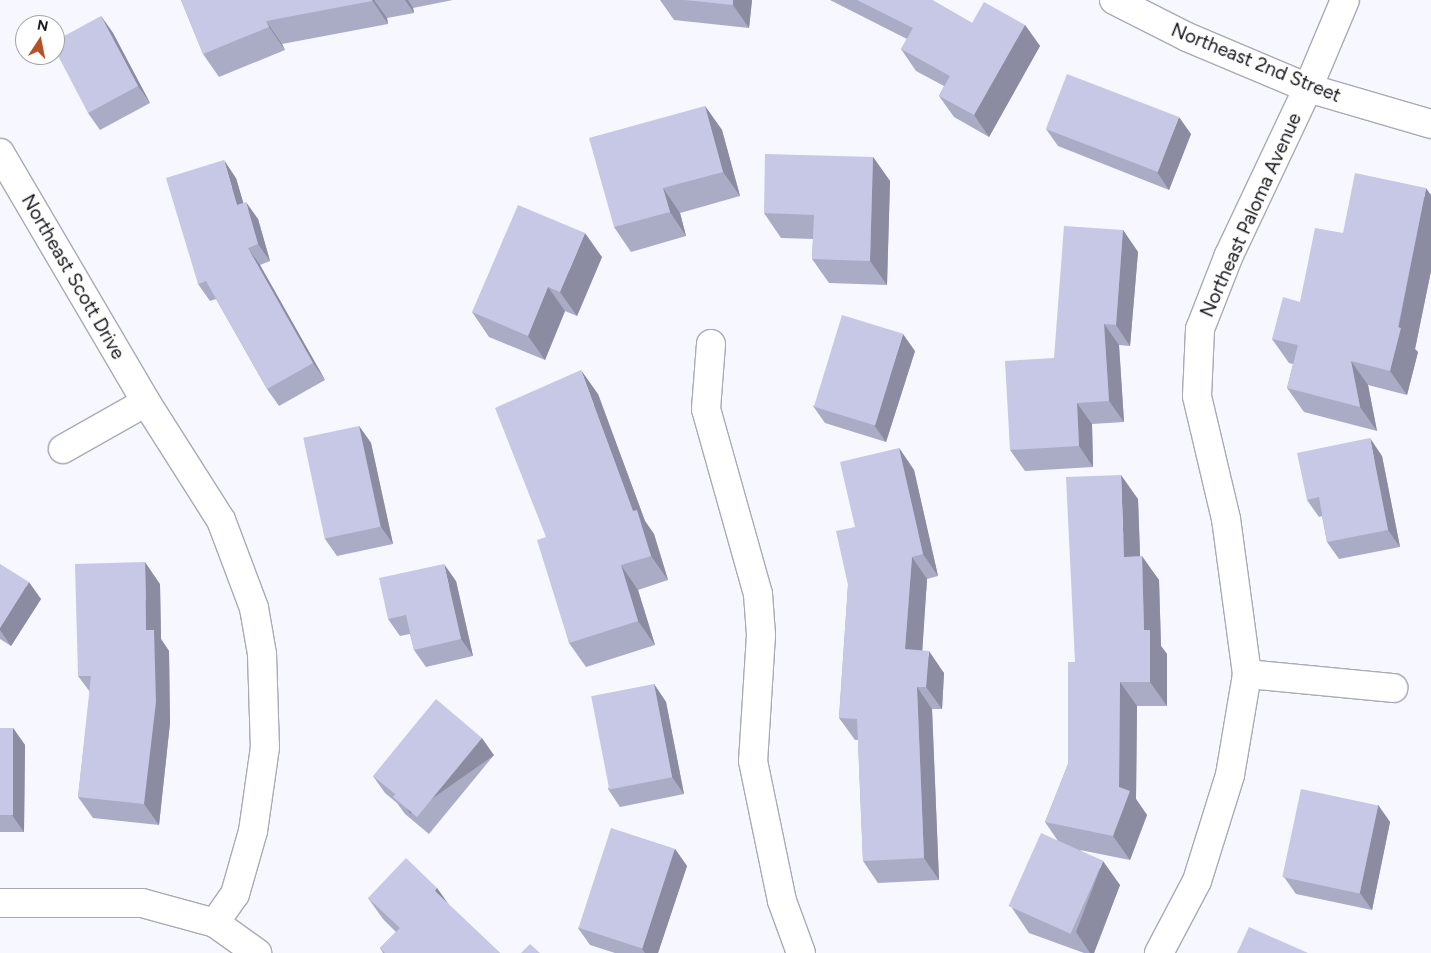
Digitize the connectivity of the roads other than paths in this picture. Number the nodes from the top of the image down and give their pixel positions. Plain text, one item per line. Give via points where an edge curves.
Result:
1 (1114, 0) edge
2 (1346, 0) edge
3 (1308, 88) junction
4 (1431, 124) edge
5 (0, 153) edge
6 (711, 344) dead end
7 (146, 402) junction
8 (63, 449) dead end
9 (1247, 674) junction
10 (1393, 688) dead end
11 (0, 903) edge
12 (215, 923) junction
13 (257, 953) edge
14 (801, 953) edge
15 (1159, 953) edge

1 - 3 street, Northeast 2nd Street via 1187,37
2 - 3 street, Northeast Paloma Avenue
3 - 4 street, Northeast 2nd Street
3 - 9 street, Northeast Paloma Avenue via 1229,255 1200,329 1198,396 1226,519
5 - 7 street, Northeast Scott Drive
6 - 14 street via 706,409 758,594 761,635 753,761 782,901
7 - 8 street
7 - 12 street, Northeast Scott Drive via 221,520 254,608 262,654 265,747 253,832 234,894
9 - 10 street
9 - 15 street, Northeast Paloma Avenue via 1230,775 1197,881
11 - 12 street via 142,904
12 - 13 street

